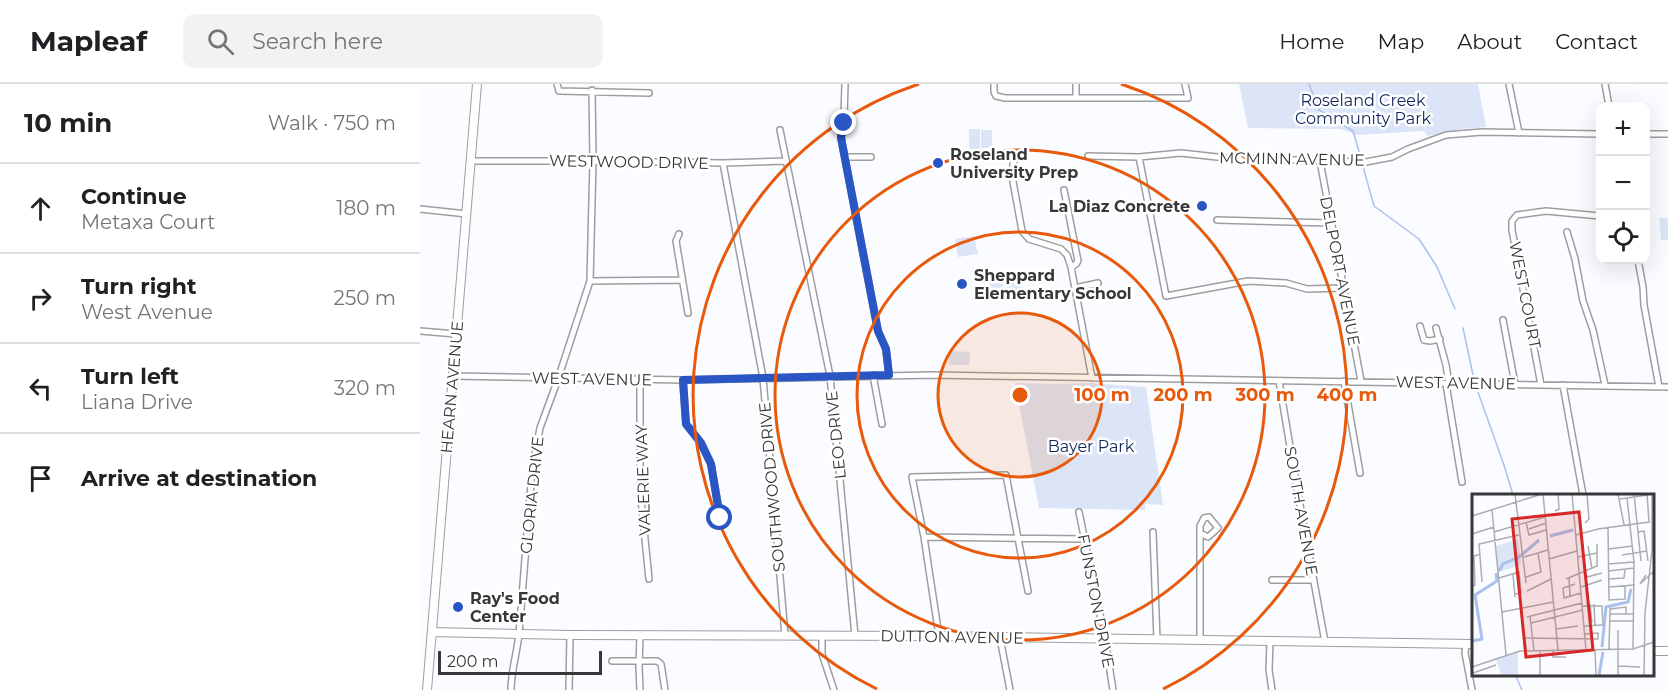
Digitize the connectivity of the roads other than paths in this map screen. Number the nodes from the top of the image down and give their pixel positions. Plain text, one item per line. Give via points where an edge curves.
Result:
1 (477, 84) edge
2 (556, 84) edge
3 (845, 84) edge
4 (994, 84) edge
5 (1076, 84) edge
6 (1185, 84) edge
7 (1509, 84) edge
8 (1605, 84) edge
9 (592, 90) junction
10 (649, 93) dead end
11 (1076, 97) junction
12 (1608, 102) edge
13 (780, 130) dead end
14 (1518, 133) junction
15 (1596, 134) edge
16 (1650, 134) edge
17 (1668, 134) edge
18 (1088, 156) dead end
19 (844, 157) junction
20 (871, 157) dead end
21 (1139, 157) junction
22 (1015, 158) dead end
23 (472, 161) junction
24 (593, 161) junction
25 (786, 161) junction
26 (1320, 161) junction
27 (723, 163) junction
28 (1064, 189) dead end
29 (420, 209) edge
30 (467, 214) junction
31 (1596, 215) edge
32 (1217, 220) dead end
33 (1330, 223) junction
34 (1567, 232) dead end
35 (679, 234) dead end
36 (1639, 264) edge
37 (1071, 267) junction
38 (682, 280) junction
39 (590, 281) junction
40 (1098, 283) dead end
41 (1075, 288) junction
42 (1342, 288) junction
43 (688, 313) dead end
44 (1503, 321) dead end
45 (1420, 326) dead end
46 (1436, 328) dead end
47 (420, 331) edge
48 (456, 334) junction
49 (1440, 339) junction
50 (873, 375) junction
51 (889, 375) junction
52 (453, 376) junction
53 (830, 376) junction
54 (558, 378) junction
55 (762, 378) junction
56 (1092, 378) junction
57 (640, 380) junction
58 (683, 380) junction
59 (1279, 381) junction
60 (1344, 381) junction
61 (1361, 381) junction
62 (1447, 384) junction
63 (1515, 384) junction
64 (1541, 385) junction
65 (1605, 385) junction
66 (1563, 386) junction
67 (1659, 387) junction
68 (1668, 387) edge
69 (882, 424) dead end
70 (1360, 473) dead end
71 (1462, 482) dead end
72 (1583, 494) edge
73 (1079, 512) dead end
74 (720, 518) dead end
75 (1153, 532) dead end
76 (1200, 532) dead end
77 (924, 537) junction
78 (1018, 538) junction
79 (1084, 539) junction
80 (648, 579) dead end
81 (1272, 580) dead end
82 (1314, 580) junction
83 (1028, 591) dead end
84 (432, 632) junction
85 (519, 634) junction
86 (570, 635) junction
87 (640, 635) junction
88 (785, 635) junction
89 (822, 636) junction
90 (855, 636) junction
91 (939, 636) junction
92 (1000, 638) junction
93 (1105, 639) junction
94 (1157, 640) junction
95 (1200, 640) junction
96 (1270, 641) junction
97 (1325, 642) junction
98 (1469, 644) edge
99 (639, 660) junction
100 (612, 661) dead end
101 (427, 690) edge
102 (511, 690) edge
103 (569, 690) edge
104 (640, 690) edge
105 (665, 690) edge
106 (834, 690) edge
107 (1010, 690) edge
108 (1113, 690) edge
109 (1272, 690) edge
110 (1472, 690) edge

1 - 23 main road, HEARN AVENUE
2 - 9 street via 559,91
3 - 19 street via 841,137
4 - 11 street via 994,92 1000,97
5 - 11 street
6 - 11 street via 1188,98
7 - 14 street
8 - 12 street
9 - 10 street
9 - 24 street, GLORIA DRIVE
13 - 25 street, LEO DRIVE
14 - 15 street, MCMINN AVENUE
14 - 26 street, MCMINN AVENUE via 1446,135 1392,157 1366,162
16 - 17 street
18 - 21 street, MCMINN AVENUE
19 - 20 street
19 - 51 street
21 - 26 street, MCMINN AVENUE via 1181,153 1226,159
21 - 42 street via 1166,296 1248,281 1286,283 1307,289
22 - 37 street via 1012,176 1022,231 1029,239 1061,249
23 - 24 street, WESTWOOD DRIVE
23 - 30 main road, HEARN AVENUE
24 - 27 street, WESTWOOD DRIVE
24 - 39 street, GLORIA DRIVE
25 - 27 street, WESTWOOD DRIVE
25 - 53 street, LEO DRIVE
26 - 33 street, DELPORT AVENUE
27 - 55 street, SOUTHWOOD DRIVE
28 - 37 street via 1077,256 1077,263
29 - 30 street
30 - 48 main road, HEARN AVENUE
31 - 64 street, WEST COURT via 1546,211 1517,215 1512,221
32 - 33 street
33 - 42 street, DELPORT AVENUE
34 - 65 street
35 - 38 street via 676,241
36 - 67 street
37 - 41 street
38 - 39 street
38 - 43 street
39 - 54 street, GLORIA DRIVE
40 - 41 street
41 - 56 street
42 - 61 street, DELPORT AVENUE
44 - 63 street
45 - 49 street via 1424,340
46 - 49 street
47 - 48 street
48 - 52 main road, HEARN AVENUE
49 - 62 street
50 - 51 street, WEST AVENUE
50 - 53 street, WEST AVENUE
50 - 69 street
51 - 56 street, WEST AVENUE
52 - 54 street, WEST AVENUE
52 - 84 main road, HEARN AVENUE
53 - 55 street, WEST AVENUE
53 - 90 street, LEO DRIVE
54 - 57 street, WEST AVENUE
54 - 85 street, GLORIA DRIVE via 540,428 531,471
55 - 58 street, WEST AVENUE
55 - 88 street, SOUTHWOOD DRIVE
56 - 59 street, WEST AVENUE
57 - 58 street, WEST AVENUE
57 - 80 street, VALERIE WAY via 640,489
58 - 74 street via 686,424 711,464
59 - 60 street, WEST AVENUE
59 - 82 street, SOUTH AVENUE
60 - 61 street, WEST AVENUE
60 - 70 street
61 - 62 street, WEST AVENUE
62 - 63 street, WEST AVENUE
62 - 71 street
63 - 64 street, WEST AVENUE
64 - 66 street, WEST AVENUE
65 - 66 street, WEST AVENUE
65 - 67 street, WEST AVENUE
66 - 72 street
67 - 68 street, WEST AVENUE
73 - 79 street, FUNSTON DRIVE
75 - 94 street
76 - 95 street
77 - 78 street
77 - 78 street via 912,477 1006,475
77 - 91 street
78 - 79 street
78 - 83 street
79 - 93 street, FUNSTON DRIVE
81 - 82 street
82 - 97 street, SOUTH AVENUE
84 - 85 main road, DUTTON AVENUE
84 - 101 main road, HEARN AVENUE
85 - 86 main road, DUTTON AVENUE
85 - 102 street, GLORIA DRIVE
86 - 87 main road, DUTTON AVENUE
86 - 103 street
87 - 88 main road, DUTTON AVENUE
87 - 99 street
88 - 89 main road, DUTTON AVENUE
89 - 90 main road, DUTTON AVENUE
89 - 106 street via 822,654
90 - 91 main road, DUTTON AVENUE
91 - 92 main road, DUTTON AVENUE
92 - 93 main road, DUTTON AVENUE
92 - 107 street
93 - 94 main road, DUTTON AVENUE
93 - 108 street, FUNSTON DRIVE
94 - 95 main road, DUTTON AVENUE
95 - 96 main road, DUTTON AVENUE
96 - 97 main road, DUTTON AVENUE
96 - 109 street
97 - 98 main road, DUTTON AVENUE
98 - 110 street via 1465,653
99 - 100 street
99 - 104 street
99 - 105 street via 661,664

